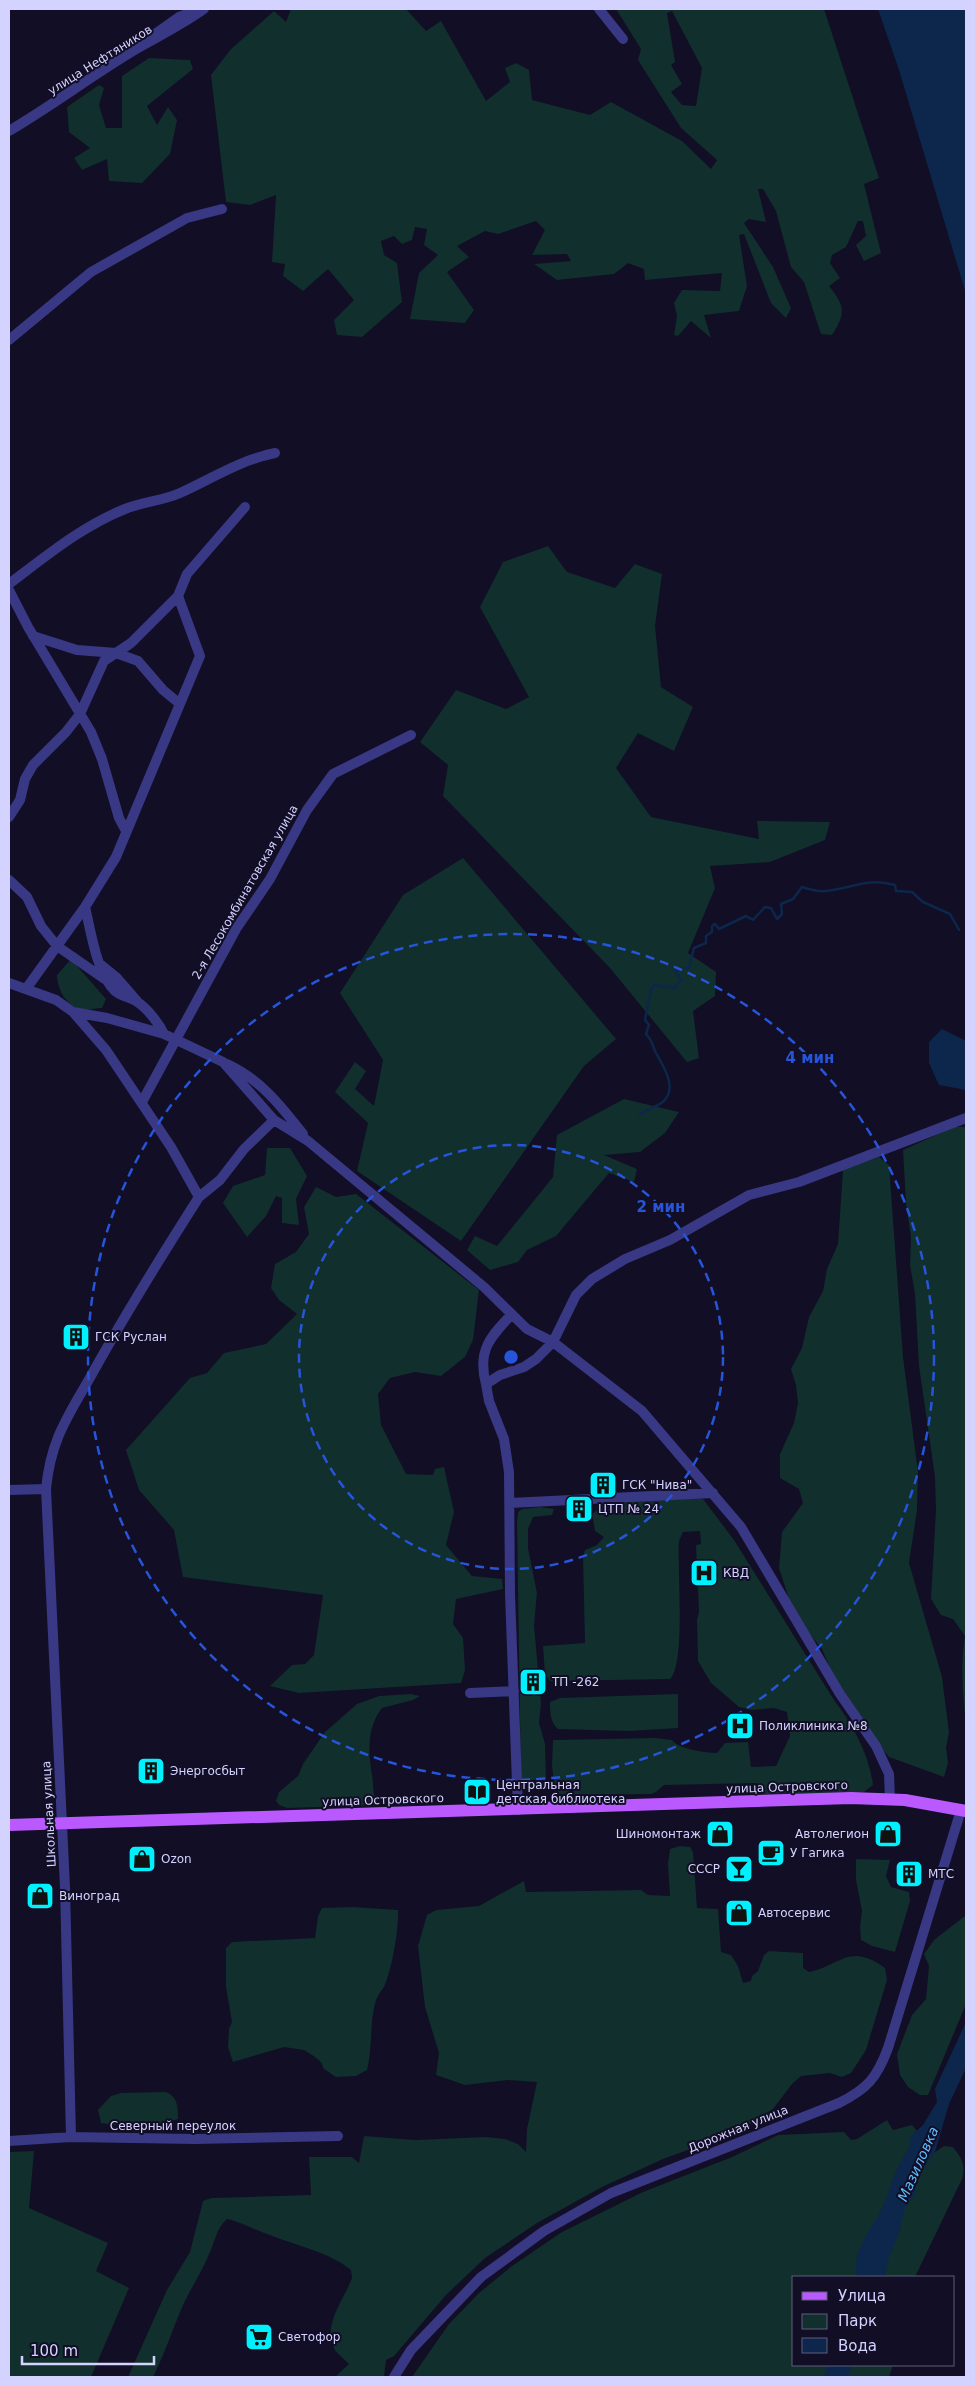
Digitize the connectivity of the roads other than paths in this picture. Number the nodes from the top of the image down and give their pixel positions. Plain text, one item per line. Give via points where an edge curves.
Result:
1 (203, 9) edge
2 (599, 9) edge
3 (623, 39) dead end
4 (9, 131) edge
5 (222, 209) dead end
6 (9, 340) edge
7 (275, 453) dead end
8 (245, 507) dead end
9 (9, 584) edge
10 (10, 596) edge
11 (178, 596) junction
12 (33, 636) junction
13 (116, 653) junction
14 (180, 704) junction
15 (80, 714) junction
16 (411, 735) dead end
17 (9, 817) edge
18 (126, 831) junction
19 (9, 880) edge
20 (85, 906) junction
21 (57, 946) junction
22 (101, 965) junction
23 (106, 980) junction
24 (9, 983) edge
25 (26, 989) junction
26 (137, 1002) junction
27 (72, 1012) junction
28 (164, 1034) junction
29 (178, 1039) junction
30 (223, 1062) junction
31 (142, 1102) junction
32 (966, 1118) edge
33 (274, 1120) junction
34 (308, 1141) junction
35 (199, 1197) junction
36 (512, 1314) junction
37 (553, 1342) junction
38 (486, 1384) junction
39 (46, 1489) junction
40 (9, 1490) edge
41 (713, 1493) junction
42 (510, 1503) junction
43 (514, 1691) junction
44 (470, 1693) dead end
45 (890, 1800) junction
46 (518, 1810) junction
47 (964, 1810) edge
48 (62, 1823) junction
49 (9, 1826) edge
50 (338, 2136) dead end
51 (71, 2137) junction
52 (9, 2141) edge
53 (394, 2377) edge

1 - 4 street, улица Нефтяников via 181,26 138,48
2 - 3 street
5 - 6 street via 187,218 91,272
7 - 9 street via 225,470 178,494 124,509 78,534
8 - 11 street via 187,574
10 - 12 street
11 - 13 street via 154,622
11 - 14 street via 200,656
12 - 13 street via 77,650
12 - 15 street
13 - 14 street via 138,661 162,690
13 - 15 street via 104,661
14 - 18 street
15 - 17 street via 33,765 25,779 20,800
15 - 18 street via 102,758
16 - 29 street, 2-я Лесокомбинатовская улица via 333,774 307,810 270,879 236,929
18 - 20 street via 116,857
19 - 21 street via 27,897 41,926
20 - 21 street
20 - 22 street
21 - 23 street
21 - 25 street
22 - 23 street
22 - 26 street
23 - 26 street via 116,992
24 - 25 street
25 - 27 street via 56,1000
26 - 28 street via 159,1024
27 - 28 street
27 - 31 street via 106,1050
28 - 29 street
29 - 30 street
29 - 31 street, 2-я Лесокомбинатовская улица
30 - 33 street
30 - 34 street via 263,1086
31 - 35 street
32 - 37 street via 799,1182 749,1195 670,1240 625,1260 592,1279 576,1296
33 - 34 street
33 - 35 street, Школьная улица via 244,1149 220,1180
34 - 36 street
35 - 39 street, Школьная улица via 126,1314 58,1434 49,1462
36 - 37 street via 528,1329
36 - 38 street via 490,1337 484,1351
37 - 38 street via 536,1359
37 - 41 street via 642,1411
38 - 42 street via 489,1401 504,1438
39 - 40 street
39 - 48 street, Школьная улица
41 - 42 street
41 - 45 street via 741,1527 840,1694 876,1746 889,1774
42 - 43 street
43 - 44 street
43 - 46 street
45 - 46 main road, улица Островского via 851,1798
45 - 47 main road, улица Островского
46 - 48 main road, улица Островского
47 - 53 street, Дорожная улица via 888,2048 873,2080 863,2090 839,2103 611,2193 544,2230 481,2277 411,2350
48 - 49 main road, улица Островского
48 - 51 street, Школьная улица
50 - 51 street, Северный переулок via 195,2140
51 - 52 street, Северный переулок

